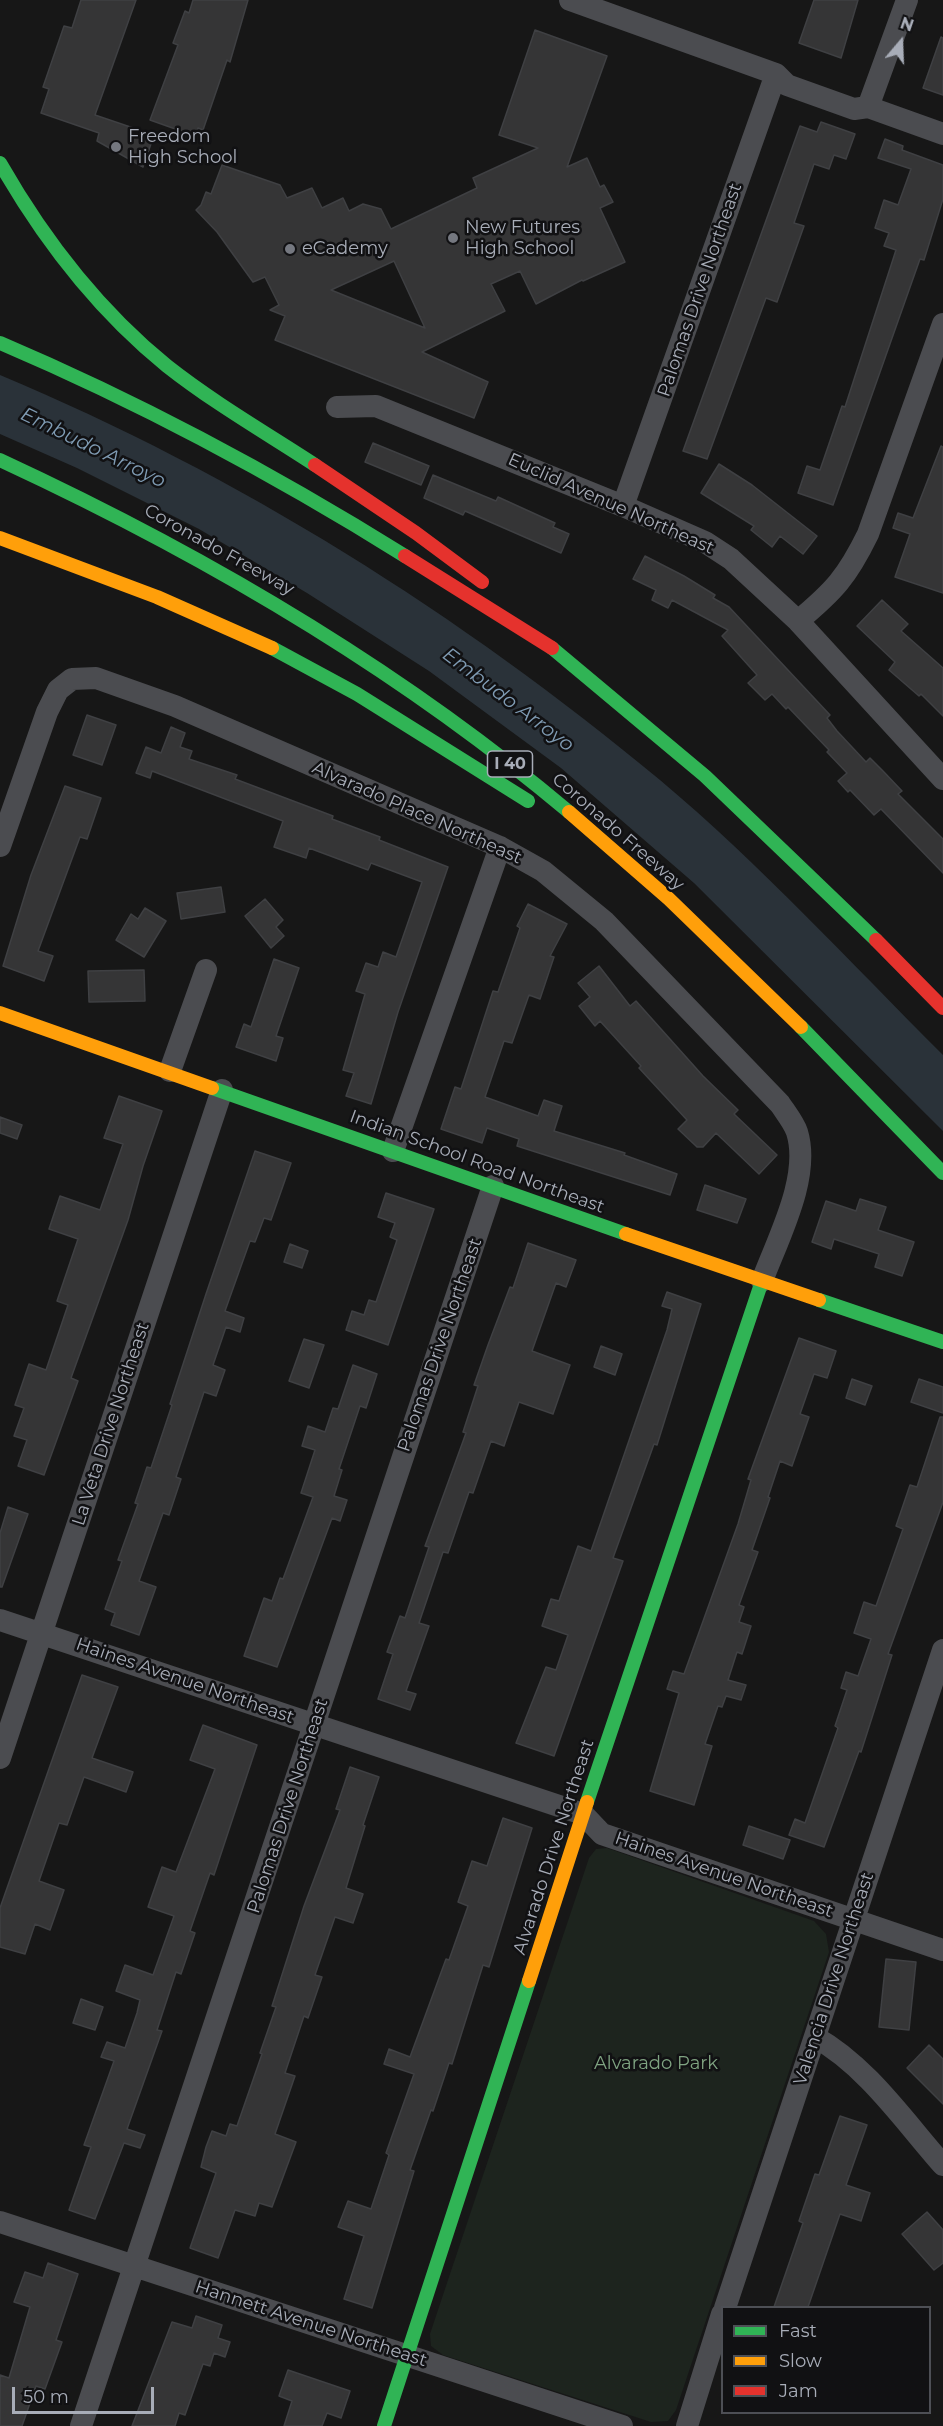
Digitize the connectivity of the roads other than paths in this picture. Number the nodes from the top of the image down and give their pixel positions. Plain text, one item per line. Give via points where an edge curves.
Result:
1 (570, 0) edge
2 (907, 0) edge
3 (604, 6) edge
4 (776, 74) junction
5 (868, 107) junction
6 (943, 134) edge
7 (0, 163) edge
8 (943, 324) edge
9 (0, 343) edge
10 (337, 407) dead end
11 (0, 460) edge
12 (623, 506) junction
13 (0, 538) edge
14 (798, 621) junction
15 (550, 647) junction
16 (943, 779) edge
17 (0, 846) edge
18 (500, 847) junction
19 (629, 863) junction
20 (206, 970) dead end
21 (943, 1008) edge
22 (0, 1013) edge
23 (170, 1071) junction
24 (222, 1090) junction
25 (393, 1151) junction
26 (943, 1173) edge
27 (493, 1186) junction
28 (762, 1281) junction
29 (943, 1342) edge
30 (0, 1620) edge
31 (41, 1633) junction
32 (943, 1650) edge
33 (315, 1725) junction
34 (0, 1758) edge
35 (583, 1814) junction
36 (854, 1918) junction
37 (943, 1950) edge
38 (815, 2037) junction
39 (943, 2165) edge
40 (0, 2223) edge
41 (134, 2266) junction
42 (725, 2306) edge
43 (721, 2320) edge
44 (407, 2355) junction
45 (81, 2426) edge
46 (384, 2426) edge
47 (622, 2426) edge
48 (687, 2426) edge

1 - 3 street
2 - 5 street
3 - 4 street
4 - 5 street via 791,71 857,95
4 - 12 street, Palomas Drive Northeast
5 - 6 street
7 - 15 main road via 31,214 79,276 123,327 166,365 469,570
8 - 14 street via 855,561 841,583
9 - 15 main road via 166,418 244,459
10 - 12 street, Euclid Avenue Northeast via 376,406
11 - 19 main road, Coronado Freeway / I 40 via 184,549 366,658 513,766
12 - 14 street, Euclid Avenue Northeast via 705,542 731,559
13 - 19 main road via 260,642
14 - 16 street, Euclid Avenue Northeast
15 - 21 main road via 732,801
17 - 18 street, Alvarado Place Northeast via 58,690 72,679 96,678 175,706
18 - 25 street
18 - 28 street, Alvarado Place Northeast via 543,871 604,921 780,1104 796,1131 801,1158 797,1187
19 - 26 main road, Coronado Freeway / I 40 via 756,981
20 - 23 street
22 - 23 main road, Indian School Road Northeast
23 - 24 main road, Indian School Road Northeast
24 - 25 main road, Indian School Road Northeast
24 - 31 street, La Veta Drive Northeast
25 - 27 main road, Indian School Road Northeast
27 - 28 main road, Indian School Road Northeast
27 - 33 street, Palomas Drive Northeast
28 - 29 main road, Indian School Road Northeast
28 - 35 main road, Alvarado Drive Northeast
30 - 31 street, Haines Avenue Northeast
31 - 33 street, Haines Avenue Northeast
31 - 34 street, La Veta Drive Northeast
32 - 36 street, Valencia Drive Northeast
33 - 35 street, Haines Avenue Northeast
33 - 41 street, Palomas Drive Northeast
35 - 36 street, Haines Avenue Northeast via 602,1834
35 - 44 main road, Alvarado Drive Northeast
36 - 37 street, Haines Avenue Northeast
36 - 38 street, Valencia Drive Northeast
38 - 39 street via 854,2064
38 - 42 street, Valencia Drive Northeast
40 - 41 street, Hannett Avenue Northeast
41 - 44 street, Hannett Avenue Northeast
41 - 45 street, Palomas Drive Northeast
43 - 48 street
44 - 46 main road, Alvarado Drive Northeast
44 - 47 street, Hannett Avenue Northeast

